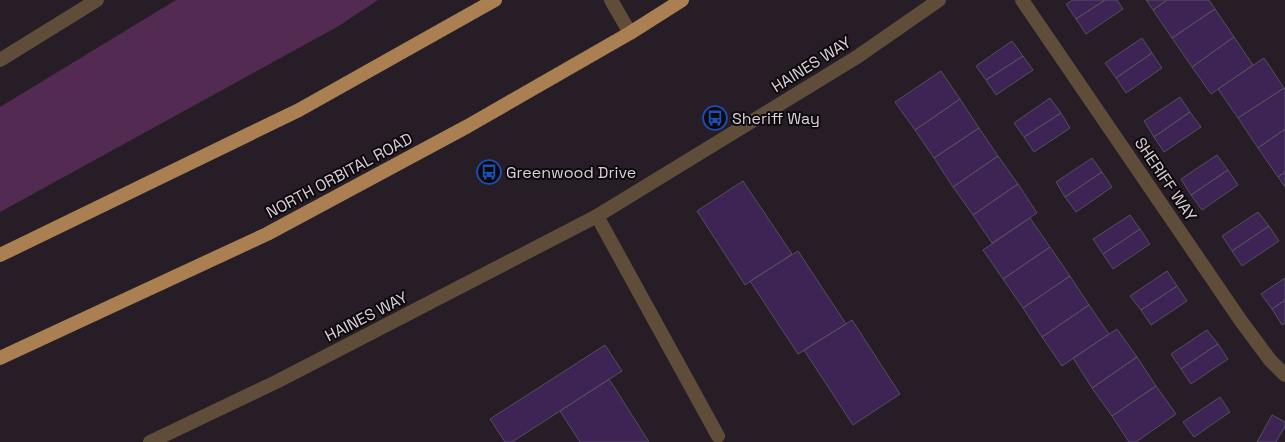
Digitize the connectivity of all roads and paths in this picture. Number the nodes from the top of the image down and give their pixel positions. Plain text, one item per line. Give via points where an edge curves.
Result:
1 (97, 0) edge
2 (495, 0) edge
3 (611, 0) edge
4 (682, 0) edge
5 (939, 0) edge
6 (1022, 0) edge
7 (630, 33) junction
8 (0, 60) edge
9 (596, 216) junction
10 (0, 255) edge
11 (0, 358) edge
12 (1285, 375) edge
13 (718, 436) dead end
14 (150, 442) edge

1 - 8 street
2 - 10 highway via 299,110
3 - 7 street
4 - 7 highway, NORTH ORBITAL ROAD
5 - 9 street, HAINES WAY via 857,57
6 - 12 street, SHERIFF WAY via 1241,321
7 - 11 highway, NORTH ORBITAL ROAD via 468,126 267,234
9 - 13 street
9 - 14 street, HAINES WAY via 278,381

